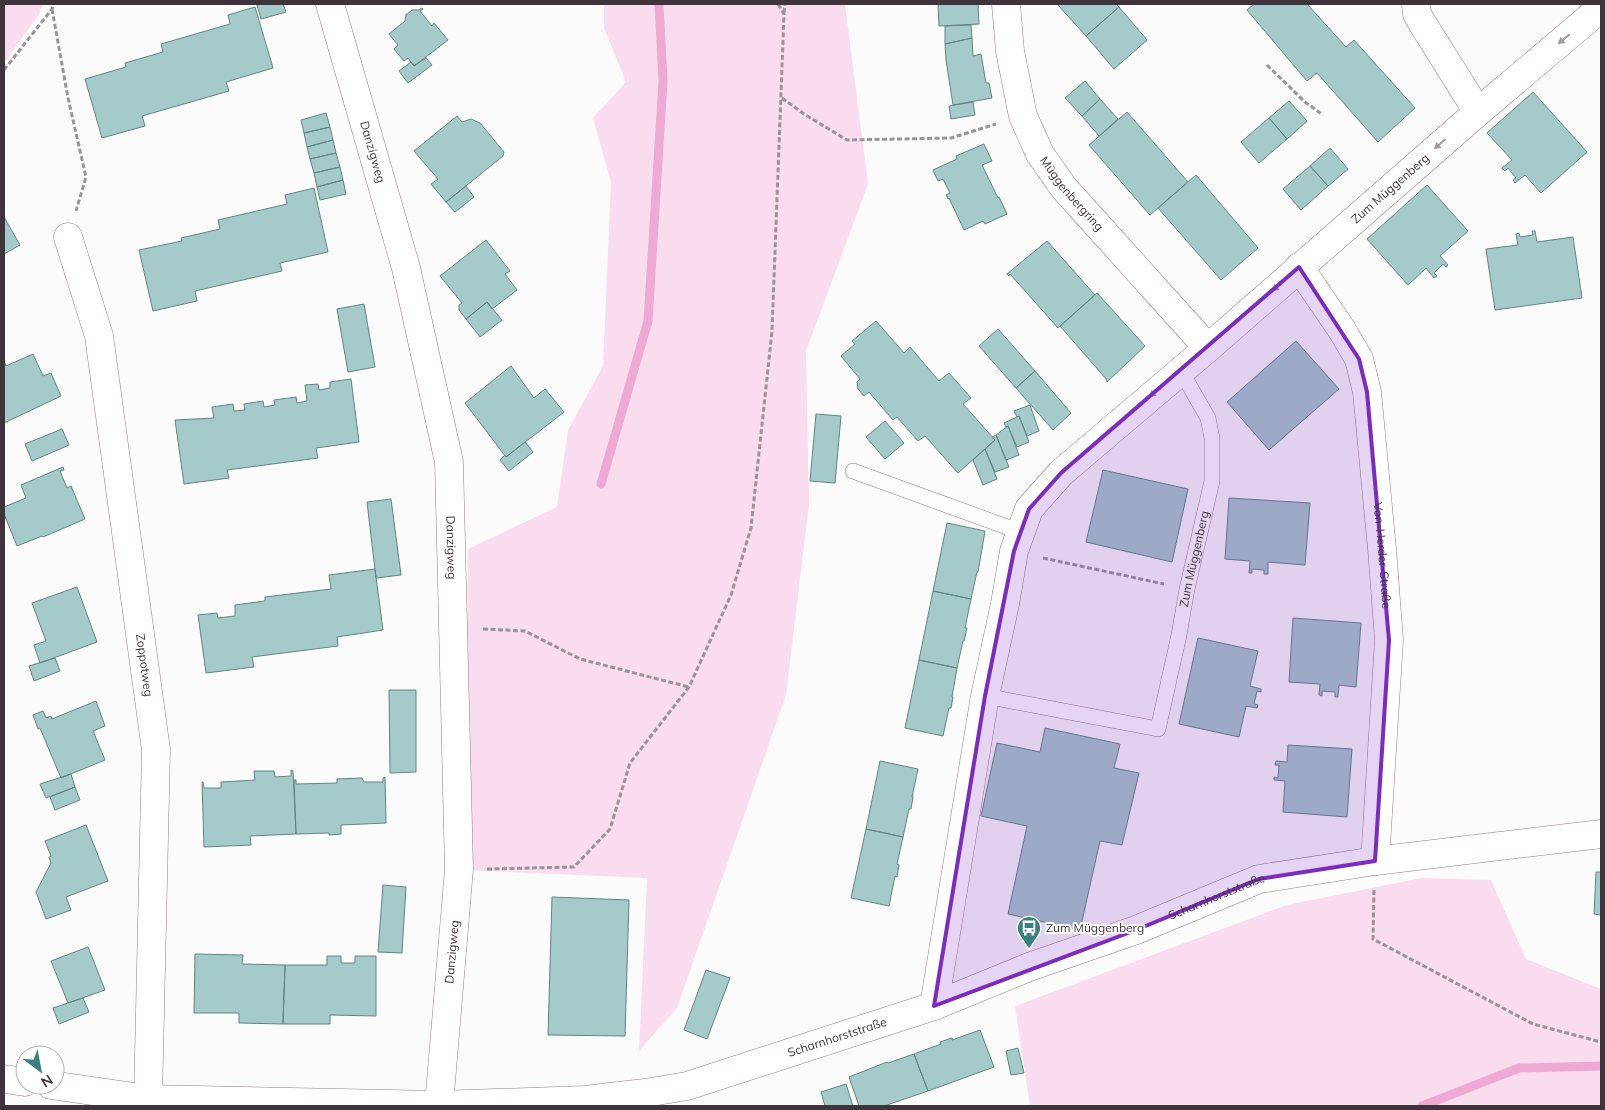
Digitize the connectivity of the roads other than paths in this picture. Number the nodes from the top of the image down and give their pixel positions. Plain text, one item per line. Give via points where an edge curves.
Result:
1 (330, 4) edge
2 (1006, 4) edge
3 (1416, 4) edge
4 (1601, 8) edge
5 (1478, 112) junction
6 (68, 237) road end
7 (1299, 267) junction
8 (1208, 348) junction
9 (1180, 370) junction
10 (853, 471) dead end
11 (1018, 542) junction
12 (985, 696) junction
13 (1601, 834) edge
14 (1375, 862) junction
15 (934, 1006) junction
16 (65, 1089) edge
17 (99, 1099) edge
18 (148, 1099) junction
19 (439, 1105) junction

1 - 19 street, Danzigweg via 406,268 449,462 459,870
2 - 8 street, Müggenbergring via 1010,51 1023,116 1040,154 1064,188
3 - 5 street via 1417,14
4 -> 5 street, Zum Müggenberg
5 -> 7 street, Zum Müggenberg
6 - 18 street, Zoppotweg via 98,336 156,750
7 -> 8 street, Zum Müggenberg
7 - 14 street, Von-Herder-Straße via 1359,359 1367,392 1389,640
8 - 9 street, Zum Müggenberg
9 -> 11 street, Zum Müggenberg via 1061,473 1029,509
9 - 12 lane, Zum Müggenberg via 1208,418 1212,438 1212,481 1158,729
10 - 11 lane
11 - 12 street, Zum Müggenberg
12 - 15 street, Zum Müggenberg
13 - 14 street, Scharnhorststraße
14 - 15 street, Scharnhorststraße via 1259,879 1136,930 1030,967
15 - 19 street, Scharnhorststraße via 687,1086 585,1100
16 - 17 street, Scharnhorststraße
17 - 18 street, Scharnhorststraße
18 - 19 street, Scharnhorststraße

